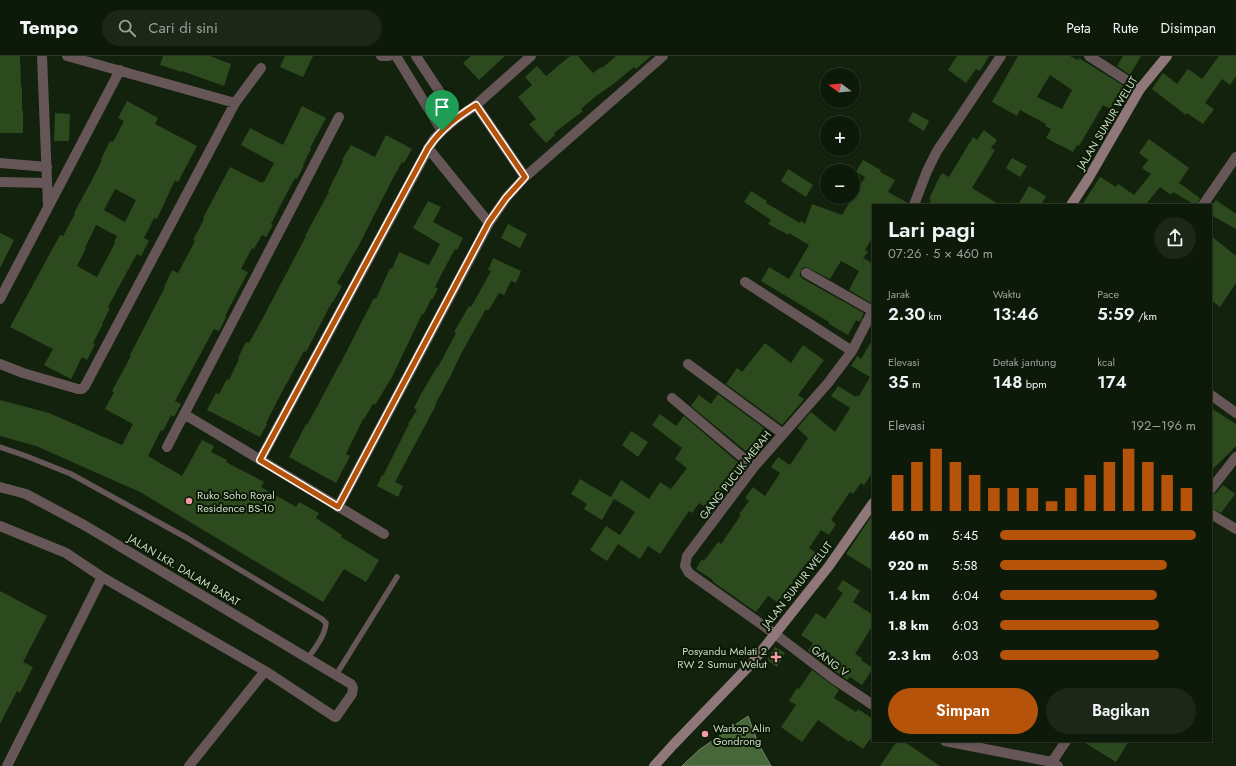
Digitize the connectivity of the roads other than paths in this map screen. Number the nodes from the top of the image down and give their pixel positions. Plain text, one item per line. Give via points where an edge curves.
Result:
1 (42, 56) edge
2 (67, 56) edge
3 (381, 56) edge
4 (389, 56) edge
5 (396, 56) edge
6 (416, 56) edge
7 (531, 56) edge
8 (663, 56) edge
9 (1001, 56) edge
10 (1089, 56) edge
11 (1167, 56) edge
12 (261, 68) dead end
13 (120, 70) junction
14 (1140, 89) junction
15 (235, 103) junction
16 (476, 105) junction
17 (339, 117) dead end
18 (457, 118) junction
19 (442, 131) junction
20 (428, 148) junction
21 (1236, 157) edge
22 (0, 163) edge
23 (46, 167) junction
24 (525, 177) junction
25 (0, 182) edge
26 (47, 183) junction
27 (914, 204) edge
28 (1072, 204) edge
29 (1204, 204) edge
30 (48, 207) junction
31 (489, 222) junction
32 (806, 274) dead end
33 (745, 282) dead end
34 (0, 299) edge
35 (872, 310) edge
36 (872, 313) edge
37 (852, 351) junction
38 (0, 364) edge
39 (688, 364) dead end
40 (1212, 396) edge
41 (672, 398) dead end
42 (1236, 413) edge
43 (184, 414) junction
44 (783, 434) junction
45 (0, 447) edge
46 (167, 447) dead end
47 (1236, 457) edge
48 (260, 460) junction
49 (754, 467) junction
50 (0, 487) edge
51 (1212, 488) edge
52 (872, 504) edge
53 (338, 507) junction
54 (1212, 515) edge
55 (0, 526) edge
56 (1236, 529) edge
57 (384, 534) dead end
58 (102, 577) junction
59 (397, 577) dead end
60 (775, 634) junction
61 (308, 658) junction
62 (265, 671) junction
63 (336, 675) junction
64 (872, 704) edge
65 (950, 742) edge
66 (1066, 742) edge
67 (1055, 764) edge
68 (7, 766) edge
69 (189, 766) edge
70 (654, 766) edge

1 - 23 street
2 - 13 street
3 - 4 street
5 - 19 street
6 - 18 street
7 - 16 street
8 - 24 street
9 - 27 street via 937,151
10 - 14 street
11 - 14 street, JALAN SUMUR WELUT
12 - 15 street
13 - 15 street
13 - 30 street
14 - 28 street, JALAN SUMUR WELUT
15 - 38 street via 85,386 78,389
16 - 18 street
16 - 24 street
17 - 43 street
18 - 19 street
19 - 20 street
20 - 31 street
20 - 48 street
21 - 29 street
22 - 23 street
23 - 26 street
24 - 31 street
25 - 26 street
26 - 30 street
30 - 34 street
31 - 53 street
32 - 35 street
33 - 37 street
36 - 37 street, GANG PUCUK MERAH
37 - 44 street, GANG PUCUK MERAH via 828,384
39 - 44 street
40 - 42 street
41 - 49 street
43 - 46 street
43 - 48 street
44 - 49 street, GANG PUCUK MERAH
45 - 61 lane via 71,474 187,538 322,619 326,623 326,628
47 - 51 street
48 - 53 street
49 - 60 street, GANG PUCUK MERAH via 687,556 685,566 689,573
50 - 61 street, JALAN LKR. DALAM BARAT via 26,494 84,525
52 - 60 street, JALAN SUMUR WELUT via 829,566
53 - 57 street
54 - 56 street
55 - 58 street via 66,554
58 - 62 street
58 - 68 street
59 - 63 lane
60 - 64 street, GANG V
60 - 70 street, JALAN SUMUR WELUT via 751,664
61 - 63 street, JALAN LKR. DALAM BARAT
62 - 63 street, JALAN LKR. DALAM BARAT via 336,717 352,694 353,688
62 - 69 street
65 - 67 street
66 - 67 street

